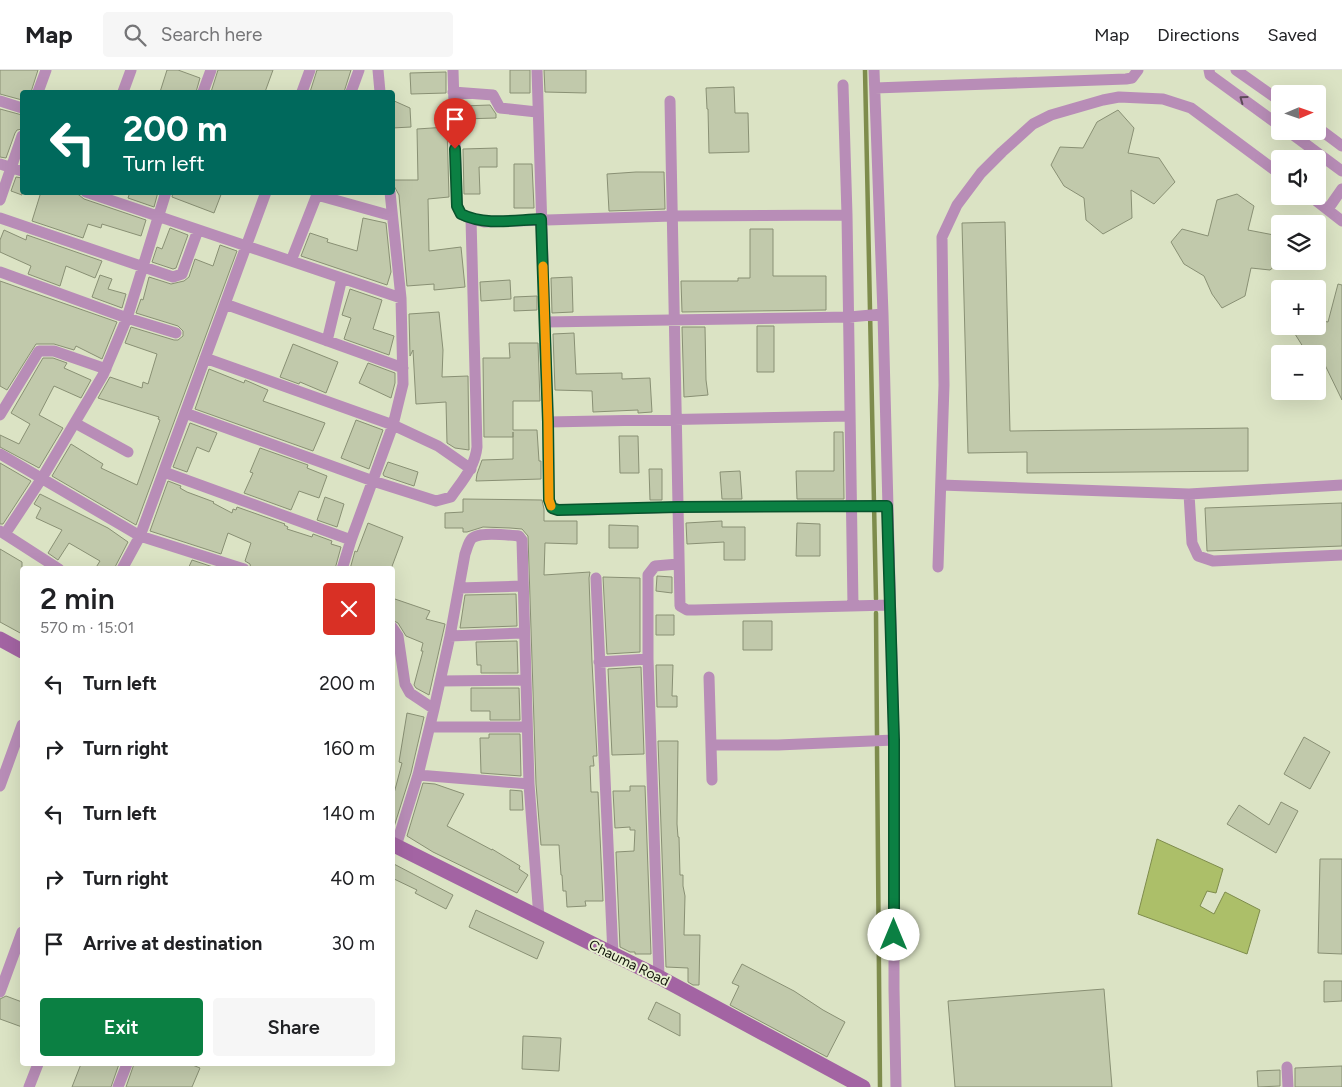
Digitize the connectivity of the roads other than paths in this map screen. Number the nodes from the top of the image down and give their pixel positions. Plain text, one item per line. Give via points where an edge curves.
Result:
1 (46, 70) edge
2 (131, 70) edge
3 (212, 70) edge
4 (310, 70) edge
5 (359, 70) edge
6 (378, 70) edge
7 (453, 70) edge
8 (536, 70) edge
9 (874, 70) edge
10 (1138, 70) edge
11 (1209, 70) edge
12 (1236, 70) edge
13 (1076, 75) edge
14 (842, 85) dead end
15 (875, 88) junction
16 (39, 90) edge
17 (124, 90) edge
18 (204, 90) edge
19 (303, 90) edge
20 (352, 90) edge
21 (380, 90) edge
22 (454, 92) junction
23 (1271, 95) edge
24 (0, 101) edge
25 (670, 101) dead end
26 (20, 107) edge
27 (537, 112) junction
28 (1271, 119) edge
29 (1326, 134) edge
30 (20, 140) edge
31 (1300, 140) edge
32 (1342, 146) edge
33 (5, 166) edge
34 (1271, 167) edge
35 (20, 170) edge
36 (1342, 171) edge
37 (1342, 189) edge
38 (95, 195) edge
39 (165, 195) edge
40 (265, 195) edge
41 (317, 195) edge
42 (320, 195) edge
43 (390, 195) edge
44 (0, 200) edge
45 (1322, 205) edge
46 (1328, 210) junction
47 (847, 215) junction
48 (158, 216) junction
49 (392, 216) junction
50 (672, 216) junction
51 (0, 218) edge
52 (471, 219) junction
53 (541, 219) junction
54 (1342, 221) edge
55 (198, 230) junction
56 (246, 246) junction
57 (291, 261) junction
58 (143, 267) junction
59 (0, 272) edge
60 (342, 278) junction
61 (401, 298) junction
62 (225, 304) junction
63 (880, 315) junction
64 (848, 317) junction
65 (127, 318) junction
66 (674, 320) junction
67 (545, 322) junction
68 (176, 333) dead end
69 (327, 341) junction
70 (205, 358) junction
71 (403, 368) junction
72 (106, 369) junction
73 (185, 413) junction
74 (0, 414) edge
75 (850, 416) junction
76 (676, 419) junction
77 (548, 422) junction
78 (75, 423) junction
79 (393, 425) junction
80 (128, 452) dead end
81 (0, 454) edge
82 (471, 469) junction
83 (164, 472) junction
84 (42, 478) junction
85 (373, 481) junction
86 (1342, 485) edge
87 (941, 486) junction
88 (1189, 494) junction
89 (852, 506) junction
90 (887, 506) junction
91 (677, 507) junction
92 (3, 532) edge
93 (140, 536) junction
94 (351, 540) junction
95 (1342, 555) edge
96 (678, 564) junction
97 (54, 566) edge
98 (124, 566) edge
99 (235, 566) edge
100 (343, 566) edge
101 (938, 567) dead end
102 (596, 578) dead end
103 (522, 586) junction
104 (459, 588) junction
105 (890, 605) junction
106 (853, 606) junction
107 (395, 632) edge
108 (523, 633) junction
109 (450, 636) junction
110 (0, 639) edge
111 (20, 650) edge
112 (648, 659) junction
113 (599, 662) junction
114 (710, 677) dead end
115 (525, 680) junction
116 (440, 682) junction
117 (434, 709) junction
118 (430, 726) junction
119 (527, 727) junction
120 (20, 731) edge
121 (894, 740) junction
122 (711, 746) junction
123 (418, 775) junction
124 (712, 780) dead end
125 (529, 784) junction
126 (0, 786) edge
127 (395, 842) edge
128 (395, 846) edge
129 (539, 918) junction
130 (20, 937) edge
131 (613, 955) junction
132 (659, 977) junction
133 (0, 992) edge
134 (37, 1066) edge
135 (126, 1066) edge
136 (1287, 1067) dead end
137 (29, 1087) edge
138 (118, 1087) edge
139 (863, 1087) edge
140 (896, 1087) edge
141 (1288, 1087) edge

1 - 16 street
2 - 17 street
3 - 18 street
4 - 19 street
5 - 20 street
6 - 21 street
7 - 22 street
8 - 27 street
9 - 15 street
10 - 13 street via 1132,78 1126,79
28 -> 11 street via 1210,75
12 - 23 street
13 - 15 street
14 - 47 street
15 - 63 street
22 - 27 street via 494,95 500,108
22 - 52 street via 457,206 461,214
24 - 26 street
25 - 50 street
27 - 53 street
29 - 32 street
30 - 33 street
31 - 36 street
33 - 35 street
33 - 44 street
34 - 87 street via 1191,108 1155,98 1119,97 1051,115 1033,124 1002,152 957,205 942,237
37 - 46 street
38 - 48 street
39 - 48 street
40 - 56 street
41 - 57 street
42 - 49 street
43 - 49 street
45 - 46 street
46 - 54 street
47 - 50 street
47 - 64 street
48 - 55 street
48 - 58 street
49 - 61 street
50 - 53 street
50 - 66 street
51 - 58 street
52 - 53 street via 484,222
52 - 82 street via 477,447
53 - 67 street
55 - 56 street
55 - 58 street via 182,274 173,277
56 - 57 street
56 - 62 street
57 - 60 street
58 - 65 street
59 - 65 street
60 - 61 street
60 - 69 street
61 - 71 street
62 - 69 street
62 - 70 street
63 - 64 street
63 - 90 street
64 - 66 street
64 - 75 street
65 - 68 street
65 - 72 street
66 - 67 street
66 - 76 street
67 - 77 street
69 - 71 street
70 - 73 street
70 - 79 street
71 - 79 street via 403,384
72 - 74 street via 54,351 39,351
72 - 78 street
73 - 83 street
73 - 85 street
75 - 76 street
75 - 89 street
76 - 77 street
76 - 91 street
77 - 91 street via 549,500 552,508
78 - 80 street
78 - 84 street
79 - 82 street via 438,446
79 - 85 street
81 - 84 street
82 - 85 street via 451,497 442,501
83 - 93 street
83 - 94 street
84 - 92 street
84 - 93 street
85 - 94 street
86 - 88 street
87 - 88 street
87 - 101 street
88 - 95 street via 1192,543 1198,556 1213,561
89 - 90 street
89 - 91 street
89 - 106 street
90 - 105 street
91 - 96 street
92 - 97 street
93 - 98 street
93 - 99 street
94 - 100 street
96 - 106 street via 680,606 687,610
96 - 112 street via 656,566 648,575
102 - 113 street
103 - 104 street
103 - 104 street via 522,540 519,536 484,535 475,536 470,542
103 - 108 street
104 - 109 street
105 - 106 street
105 - 121 street
107 - 117 street via 410,693
108 - 109 street
108 - 115 street
109 - 116 street
110 - 111 street
112 - 113 street
112 - 132 street
113 - 131 street
114 - 122 street
115 - 116 street
115 - 119 street
116 - 117 street
117 - 118 street
118 - 119 street
118 - 123 street
119 - 125 street
120 - 126 street
121 - 122 street
121 - 140 street
122 - 124 street
123 - 125 street
123 - 127 street
125 - 129 street
128 - 129 street, Chauma Road
129 - 131 street, Chauma Road
130 - 133 street
131 - 132 street, Chauma Road
132 - 139 street, Chauma Road
134 - 137 street
135 - 138 street
136 - 141 street

